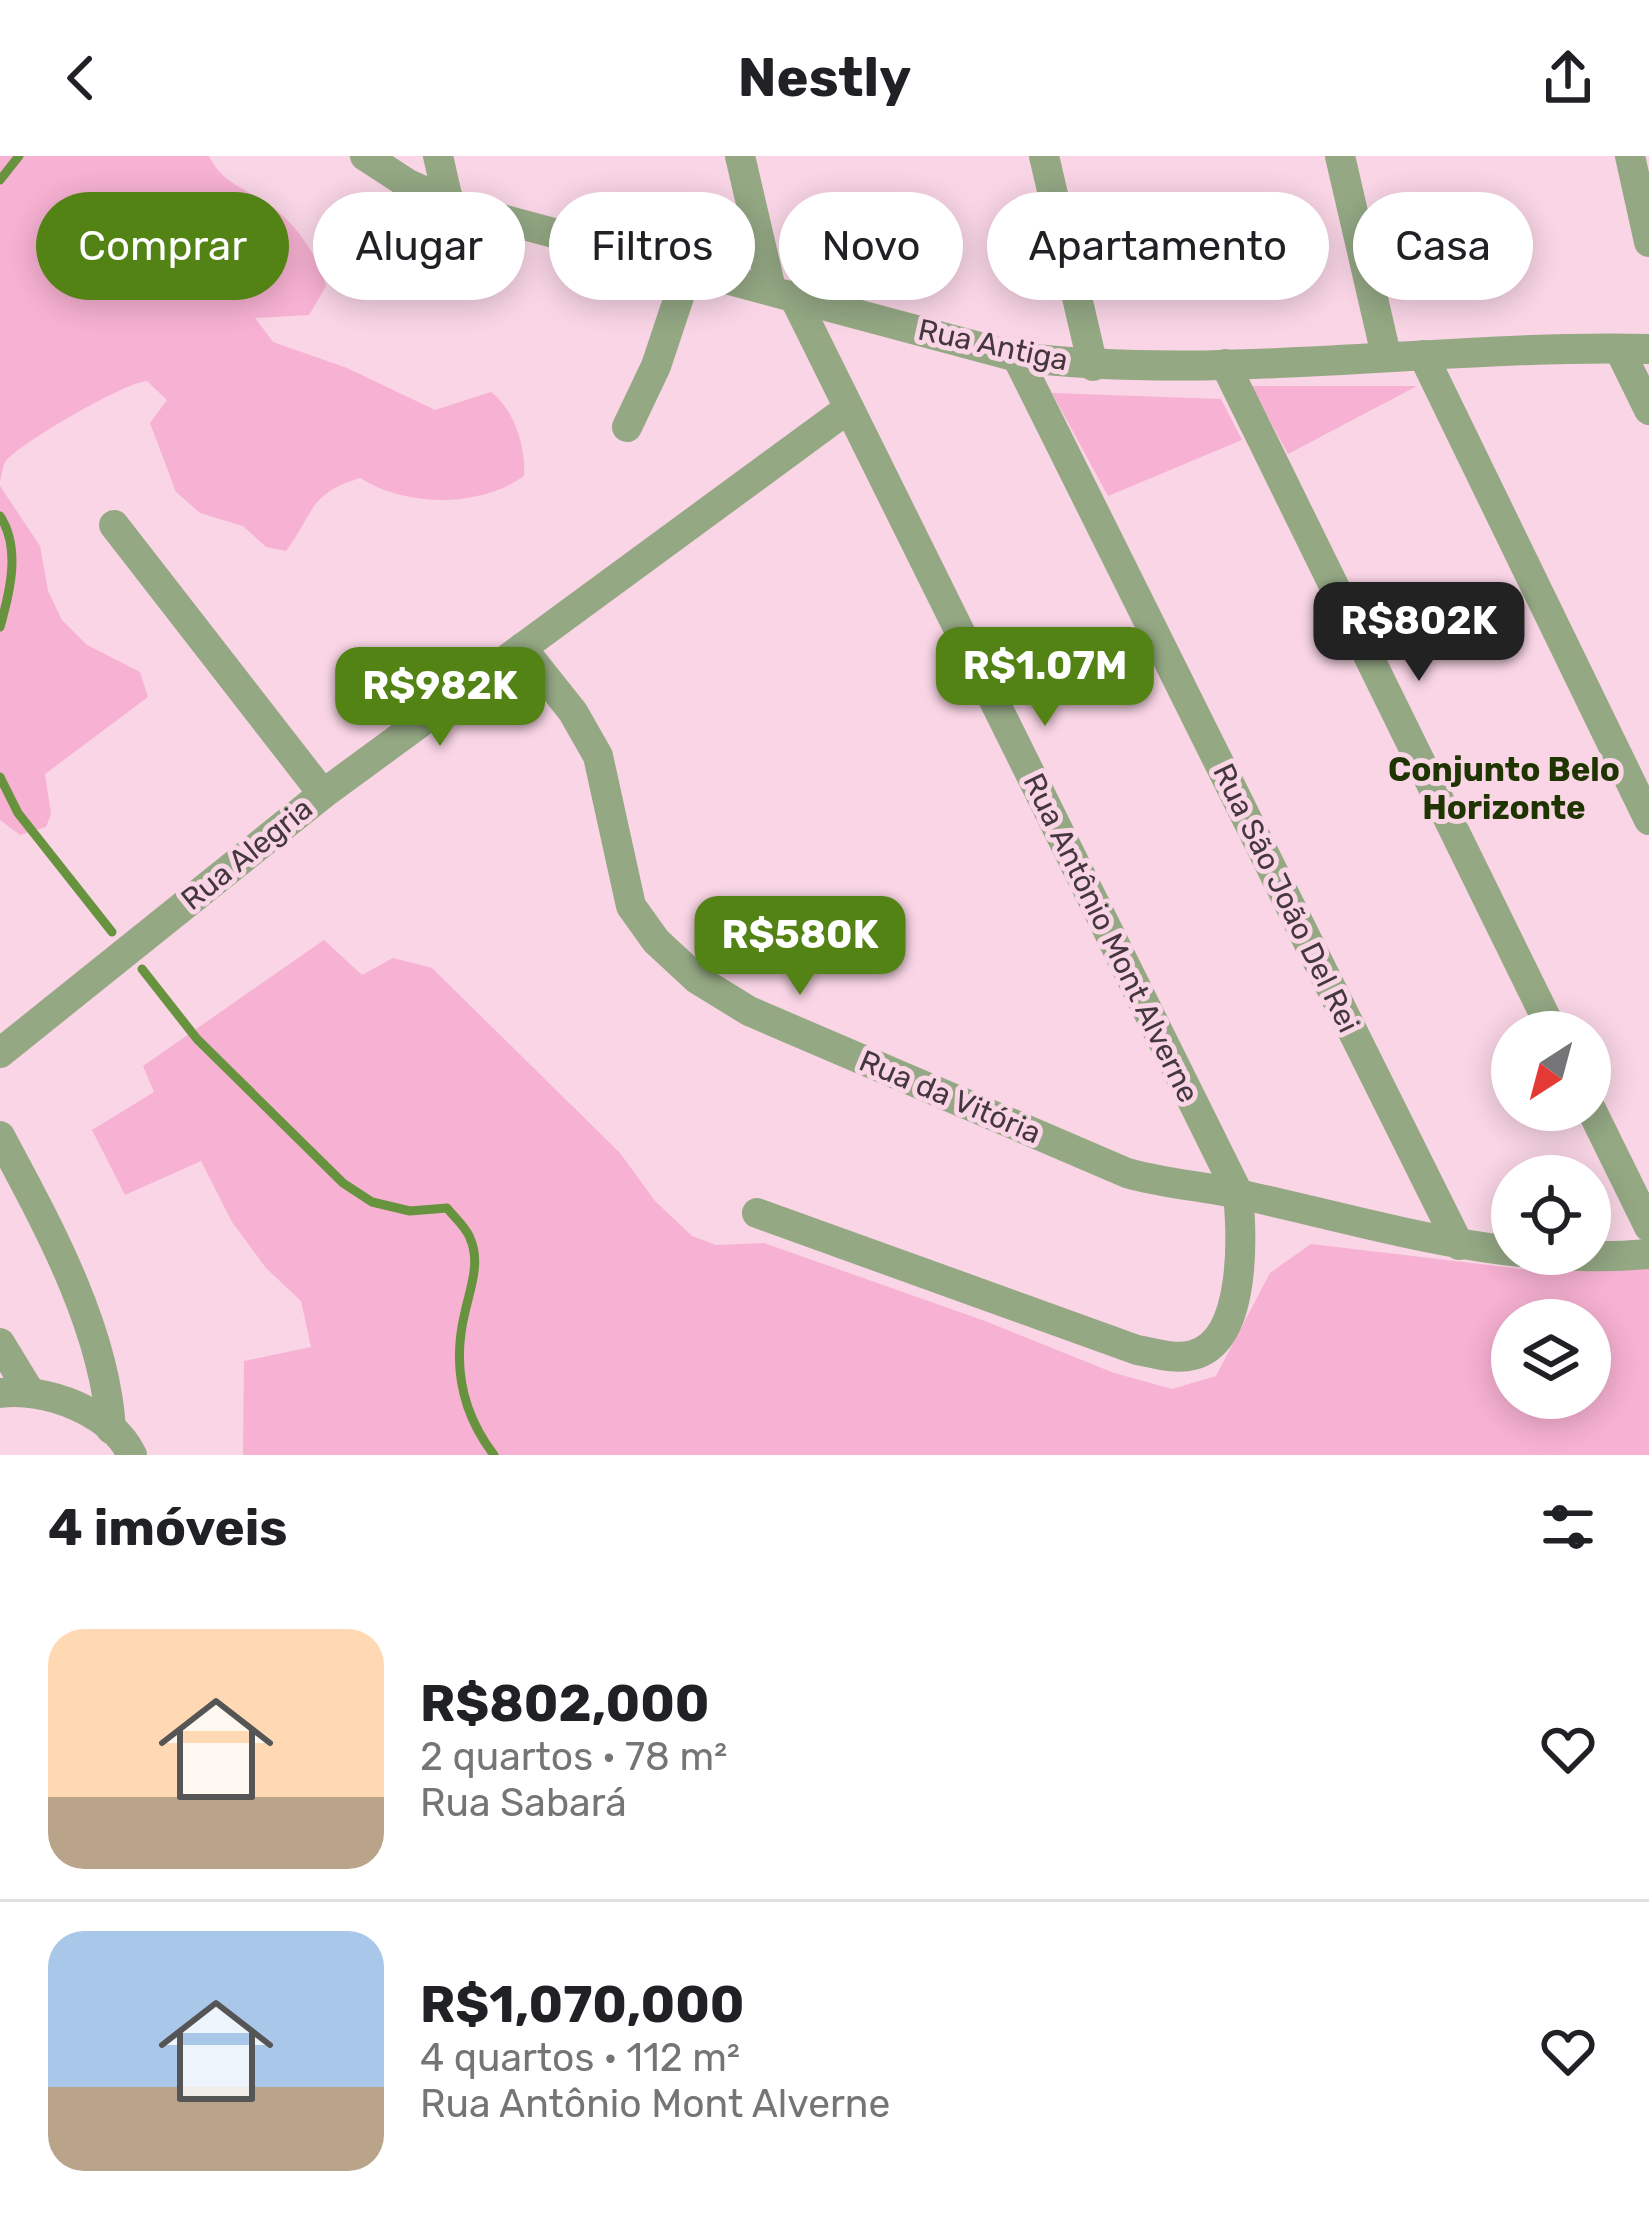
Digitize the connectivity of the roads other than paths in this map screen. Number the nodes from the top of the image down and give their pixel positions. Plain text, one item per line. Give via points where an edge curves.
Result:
1 (365, 156) edge
2 (438, 156) edge
3 (740, 156) edge
4 (1044, 156) edge
5 (1340, 156) edge
6 (1630, 156) edge
7 (429, 192) edge
8 (446, 192) edge
9 (1649, 242) edge
10 (779, 282) edge
11 (678, 300) edge
12 (787, 300) edge
13 (811, 300) edge
14 (1634, 349) edge
15 (1386, 355) junction
16 (1423, 355) junction
17 (1017, 357) junction
18 (1225, 364) junction
19 (1093, 366) junction
20 (849, 409) junction
21 (1649, 410) edge
22 (627, 428) dead end
23 (114, 526) dead end
24 (522, 648) junction
25 (323, 794) junction
26 (1649, 820) edge
27 (1543, 1011) edge
28 (0, 1053) edge
29 (1602, 1131) edge
30 (0, 1136) edge
31 (1238, 1193) junction
32 (757, 1213) dead end
33 (1649, 1227) edge
34 (1459, 1245) junction
35 (1649, 1254) edge
36 (0, 1343) edge
37 (14, 1391) edge
38 (111, 1429) junction
39 (132, 1455) edge

1 - 7 street, Rua Antiga
2 - 8 street
3 - 10 street, Rua Antônio Mont Alverne
4 - 19 street
5 - 15 street
6 - 9 street
11 - 22 street
12 - 20 street, Rua Antônio Mont Alverne
13 - 17 street, Rua Antiga
14 - 16 street, Rua Antiga
14 - 21 street
15 - 16 street, Rua Antiga
15 - 18 street, Rua Antiga
16 - 26 street
17 - 19 street, Rua Antiga
17 - 34 street, Rua São João Del Rei
18 - 19 street, Rua Antiga
18 - 27 street
20 - 24 street, Rua Alegria
20 - 31 street, Rua Antônio Mont Alverne
23 - 25 street
24 - 25 street, Rua Alegria
24 - 31 street, Rua da Vitória via 598,756 631,906 656,941 718,995 1126,1173
25 - 28 street, Rua Alegria
29 - 33 street
30 - 38 street via 84,1318 106,1382
31 - 32 street via 1237,1293 1207,1348 1178,1358
31 - 34 street, Rua da Vitória
34 - 35 street, Rua da Vitória via 1516,1256
36 - 37 street
37 - 38 street via 67,1403
38 - 39 street

